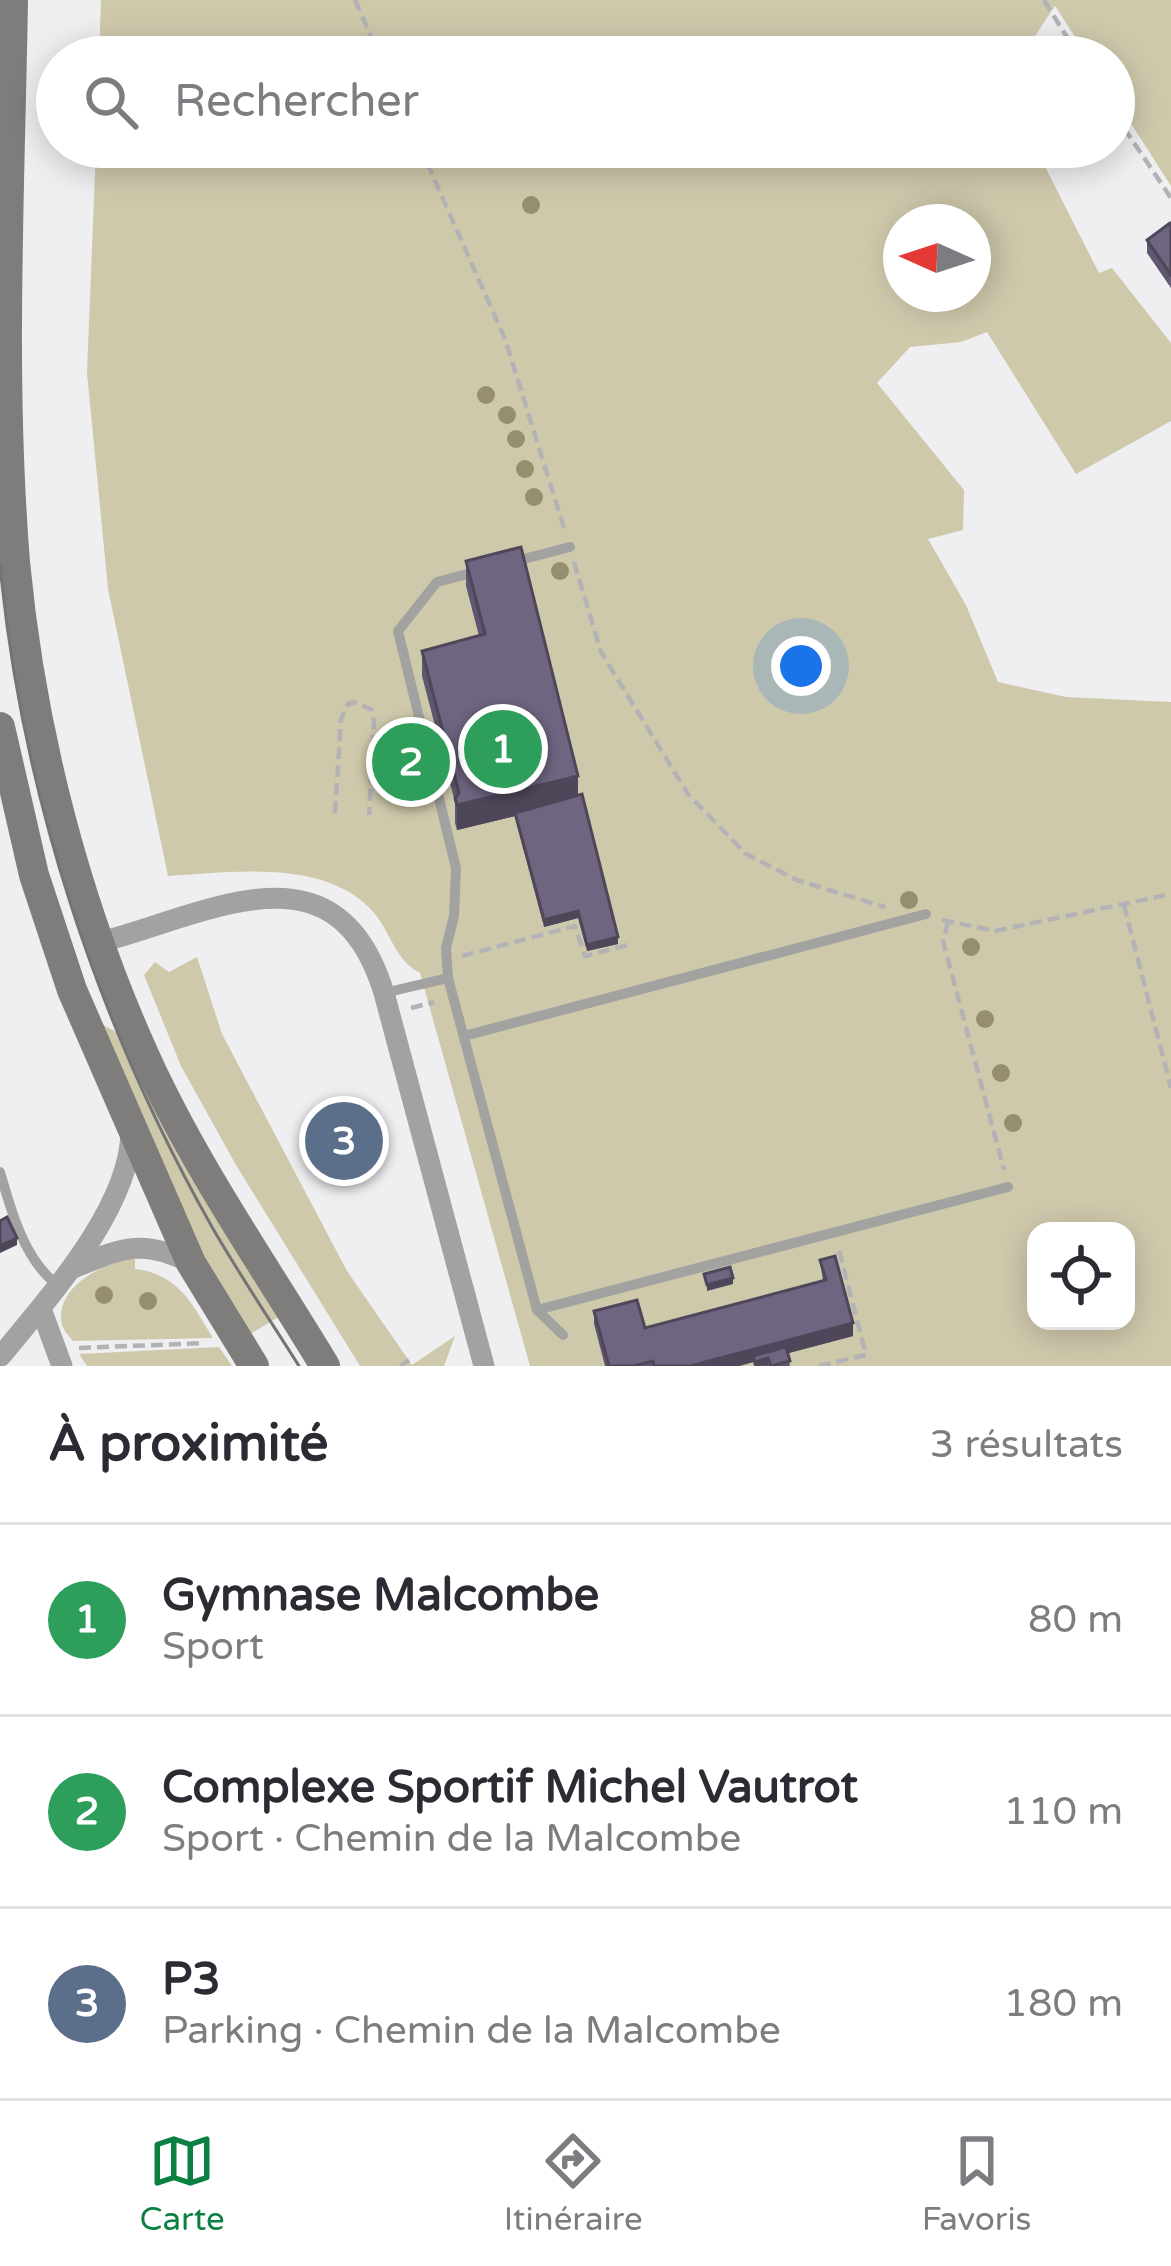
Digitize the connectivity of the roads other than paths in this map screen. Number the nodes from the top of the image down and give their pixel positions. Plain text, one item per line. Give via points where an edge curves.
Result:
1 (13, 0) edge
2 (570, 547) road end
3 (509, 563) edge
4 (491, 568) edge
5 (0, 727) edge
6 (926, 914) road end
7 (101, 943) junction
8 (448, 978) junction
9 (384, 993) junction
10 (464, 1036) junction
11 (131, 1132) junction
12 (0, 1172) edge
13 (1008, 1187) road end
14 (191, 1263) junction
15 (65, 1277) junction
16 (41, 1310) junction
17 (537, 1310) junction
18 (563, 1335) dead end
19 (0, 1356) edge
20 (66, 1357) edge
21 (16, 1366) edge
22 (254, 1366) edge
23 (326, 1366) edge
24 (484, 1366) edge

1 - 7 main road via 7,354 15,562 44,747
2 - 3 lane
4 - 8 lane via 436,582 398,631 456,868
5 - 11 main road via 34,875
6 - 10 lane
7 - 9 street via 263,897 303,900 362,938
7 - 23 main road via 147,1060 206,1173
8 - 9 lane
8 - 10 lane
9 - 24 street
10 - 17 lane
11 - 14 main road
11 - 15 street via 120,1185
12 - 15 lane via 42,1274
13 - 17 lane
14 - 15 street via 144,1246
14 - 22 main road
15 - 16 street
16 - 19 street
16 - 20 street
17 - 18 lane
19 - 21 street

